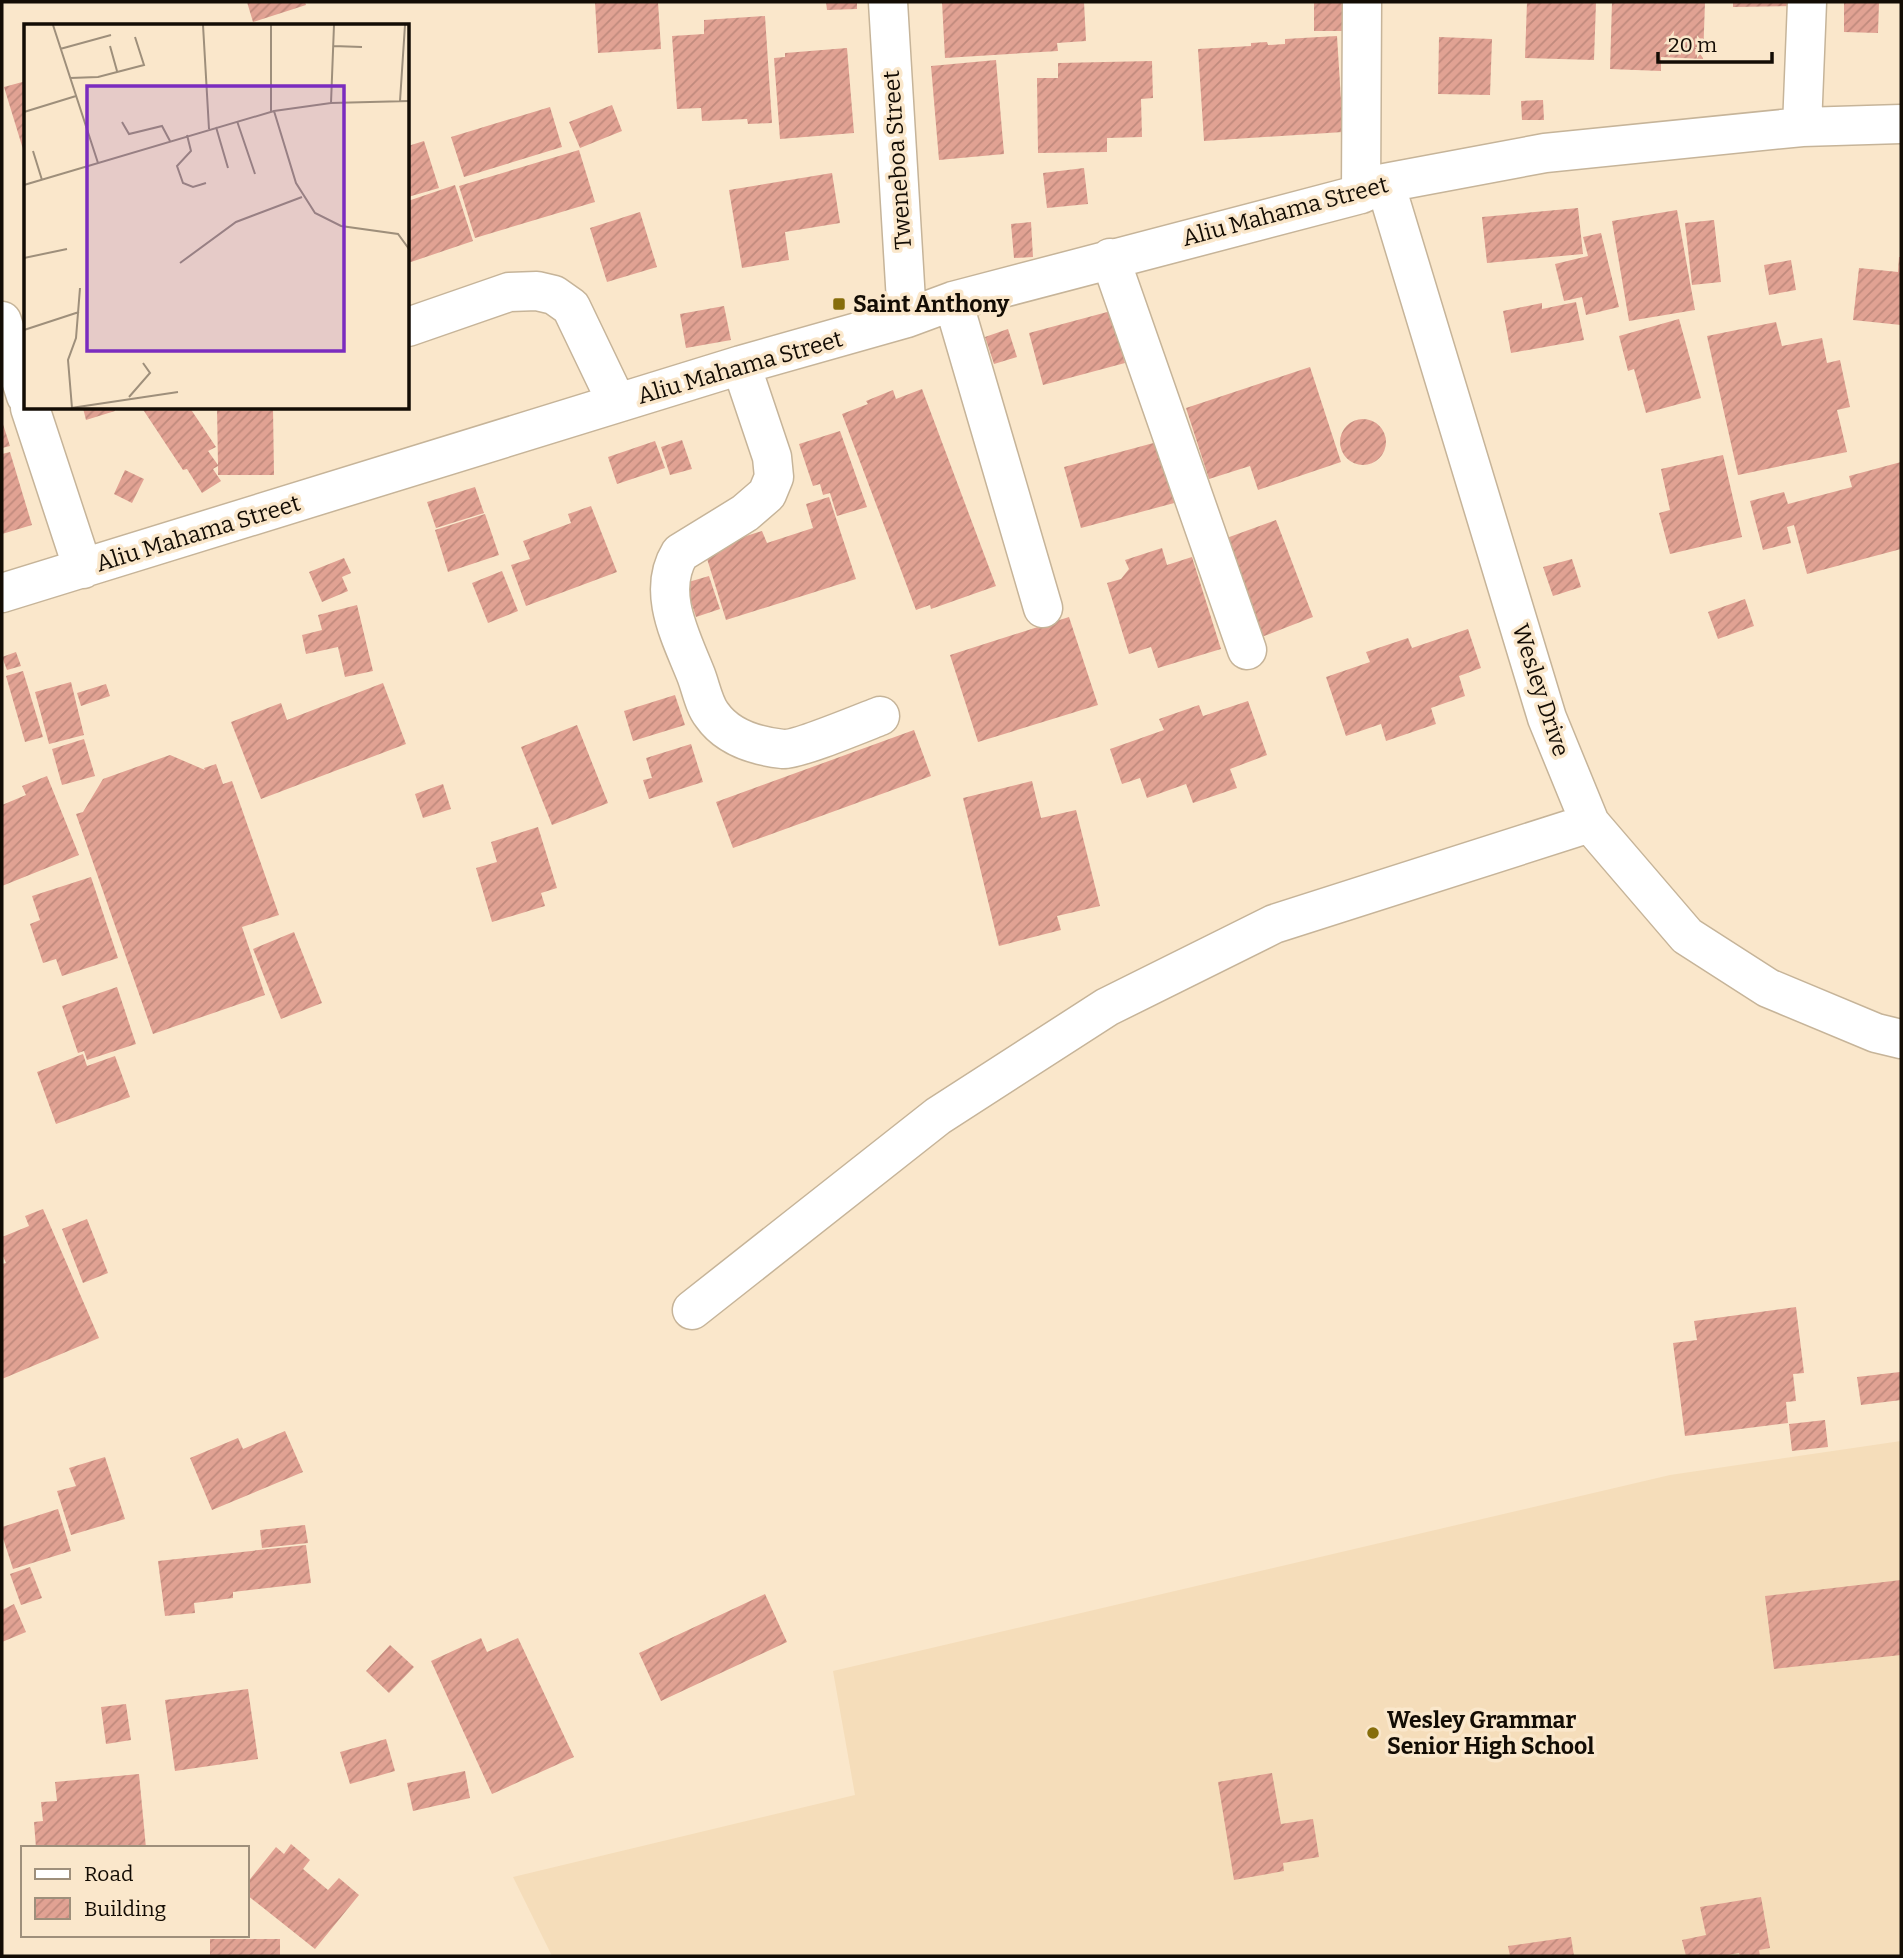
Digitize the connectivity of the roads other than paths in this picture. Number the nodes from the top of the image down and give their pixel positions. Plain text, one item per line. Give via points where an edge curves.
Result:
1 (888, 2) edge
2 (1362, 2) edge
3 (1807, 2) edge
4 (1901, 124) edge
5 (1802, 127) junction
6 (1373, 188) junction
7 (1110, 258) junction
8 (953, 300) junction
9 (907, 318) junction
10 (2, 321) edge
11 (410, 326) edge
12 (741, 365) junction
13 (24, 390) edge
14 (617, 403) junction
15 (31, 410) edge
16 (83, 569) junction
17 (2, 593) edge
18 (1044, 608) dead end
19 (1247, 650) dead end
20 (880, 716) dead end
21 (1590, 823) junction
22 (1901, 1039) edge
23 (692, 1310) dead end

1 - 9 street, Tweneboa Street
2 - 6 street, Wesley Drive
3 - 5 street
4 - 5 street, Aliu Mahama Street
5 - 6 street, Aliu Mahama Street via 1545,153
6 - 7 street, Aliu Mahama Street
6 - 21 street, Wesley Drive via 1547,718
7 - 8 street, Aliu Mahama Street
7 - 19 street
8 - 9 street, Aliu Mahama Street
8 - 18 street
9 - 12 street, Aliu Mahama Street
10 - 13 street
11 - 14 street via 509,292 554,295 571,307
12 - 14 street, Aliu Mahama Street
12 - 20 street via 772,457 774,477 767,494 745,513 680,553 670,593 673,617 711,715 734,736 786,749
14 - 16 street, Aliu Mahama Street
15 - 16 street
16 - 17 street, Aliu Mahama Street
21 - 22 street, Wesley Drive via 1687,936 1768,988
21 - 23 street via 1274,923 1107,1007 937,1116

